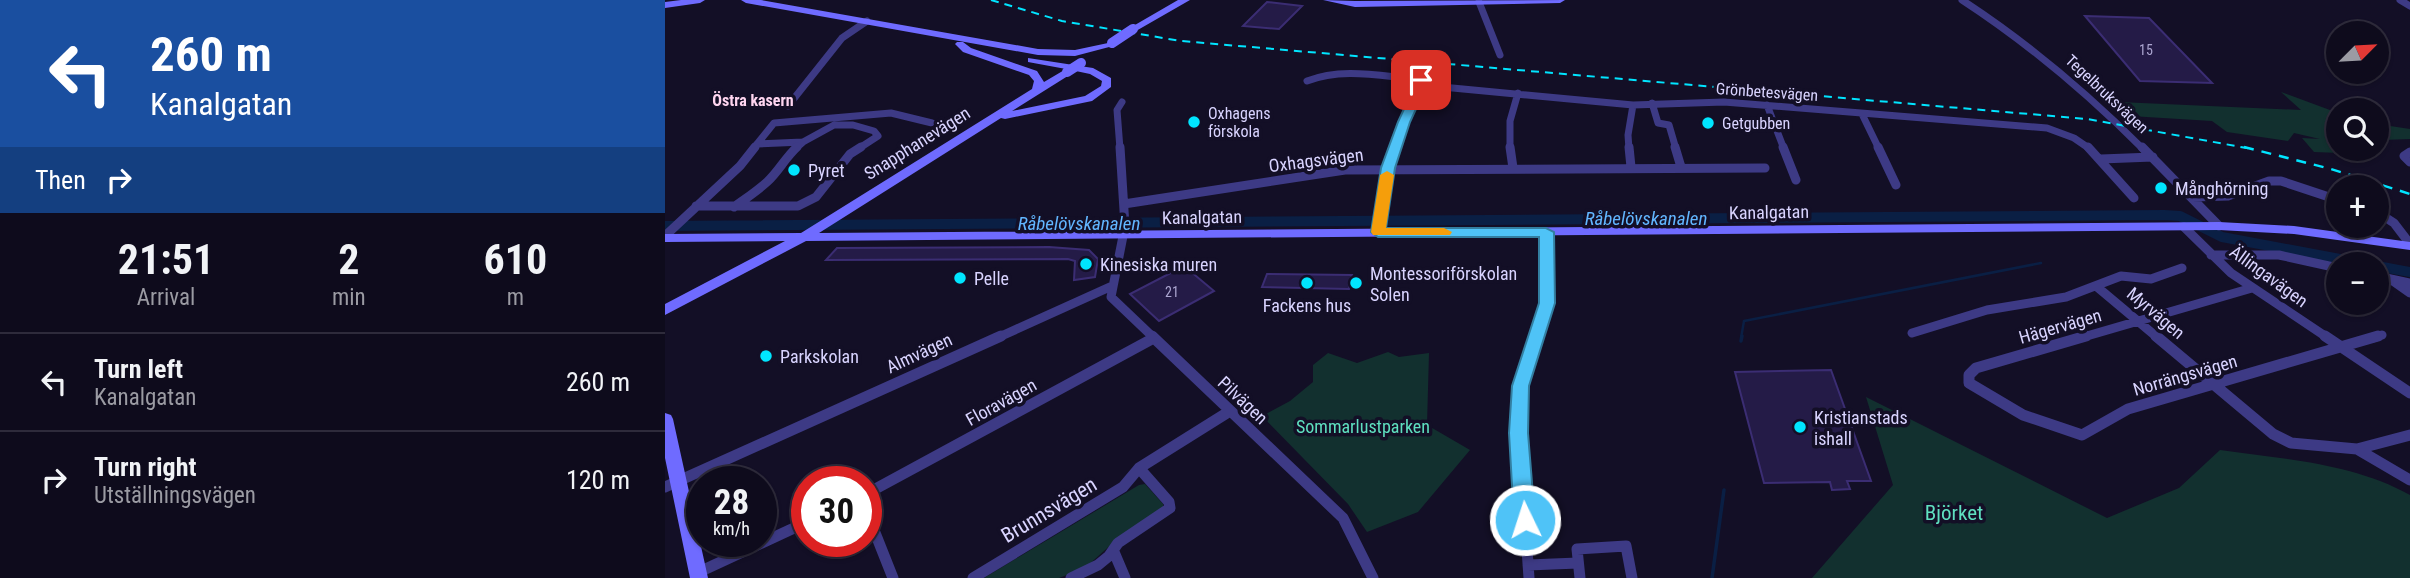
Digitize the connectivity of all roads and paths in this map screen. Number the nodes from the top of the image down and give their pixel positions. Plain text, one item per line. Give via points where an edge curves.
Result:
1 (699, 0) edge
2 (746, 0) edge
3 (1185, 0) edge
4 (1328, 0) edge
5 (1560, 0) edge
6 (1962, 0) edge
7 (2400, 0) edge
8 (1479, 2) edge
9 (665, 5) edge
10 (2410, 6) edge
11 (866, 21) junction
12 (965, 42) junction
13 (1110, 44) junction
14 (1500, 55) dead end
15 (1067, 72) junction
16 (1307, 81) dead end
17 (1421, 85) junction
18 (1037, 90) junction
19 (1518, 93) junction
20 (1071, 102) junction
21 (1122, 102) dead end
22 (1652, 103) junction
23 (1633, 105) junction
24 (1767, 105) junction
25 (788, 106) dead end
26 (1862, 114) junction
27 (990, 120) junction
28 (932, 123) dead end
29 (803, 142) junction
30 (757, 144) junction
31 (2410, 152) edge
32 (2153, 157) junction
33 (2101, 159) junction
34 (2410, 162) edge
35 (1631, 167) junction
36 (1681, 167) junction
37 (1388, 168) junction
38 (1513, 168) junction
39 (1765, 168) dead end
40 (1796, 180) dead end
41 (1896, 185) dead end
42 (2326, 196) edge
43 (2193, 197) junction
44 (2134, 198) dead end
45 (1124, 204) junction
46 (696, 206) junction
47 (734, 207) junction
48 (2389, 220) edge
49 (1380, 224) junction
50 (2189, 226) junction
51 (2214, 226) junction
52 (1125, 227) junction
53 (1546, 232) junction
54 (667, 234) edge
55 (805, 236) junction
56 (749, 237) junction
57 (2410, 245) edge
58 (2211, 255) junction
59 (2326, 265) edge
60 (2182, 268) dead end
61 (747, 269) junction
62 (2389, 278) joint
63 (2410, 283) edge
64 (1111, 286) junction
65 (2096, 286) junction
66 (2252, 288) junction
67 (2410, 293) edge
68 (665, 310) edge
69 (2139, 322) junction
70 (1912, 333) dead end
71 (2382, 335) dead end
72 (1152, 338) junction
73 (2340, 347) junction
74 (1969, 383) joint
75 (2214, 386) junction
76 (2410, 393) edge
77 (1230, 411) junction
78 (665, 419) edge
79 (2410, 435) edge
80 (2357, 449) junction
81 (1139, 468) junction
82 (2410, 480) edge
83 (672, 485) edge
84 (882, 485) edge
85 (791, 530) edge
86 (882, 550) edge
87 (1114, 552) junction
88 (1578, 564) junction
89 (1528, 572) edge
90 (698, 576) edge
91 (893, 578) edge
92 (973, 578) edge
93 (1071, 578) edge
94 (1125, 578) edge
95 (1373, 578) edge
96 (1580, 578) edge
97 (1632, 578) edge

1 - 9 street
2 - 11 street
3 - 13 street, Snapphanevägen, bridge
4 - 8 street via 1355,4
5 - 8 street
6 - 32 street, Tegelbruksvägen via 2056,65
7 - 10 street
8 - 14 street
11 - 12 street
11 - 25 street via 842,38
12 - 13 street via 1048,53 1083,52
12 - 18 street via 967,50 1033,73 1039,81
12 - 20 street via 1093,71 1107,80 1102,92
13 - 15 street, Snapphanevägen, bridge
15 - 18 street, Snapphanevägen
15 - 20 street via 1052,93
16 - 17 street, Grönbetesvägen via 1334,74 1416,79
17 - 19 street, Grönbetesvägen
17 - 37 street
18 - 27 street, Snapphanevägen
19 - 23 street, Grönbetesvägen
19 - 38 street via 1508,131
20 - 27 street
21 - 45 street via 1117,110
22 - 23 street, Grönbetesvägen
22 - 24 street, Grönbetesvägen
22 - 36 street via 1658,123 1669,125
23 - 35 street via 1628,135
24 - 26 street, Grönbetesvägen
24 - 40 street
26 - 33 street, Grönbetesvägen via 2056,130 2076,137
26 - 41 street
27 - 55 street, Snapphanevägen
28 - 30 street via 891,113 774,123
29 - 30 street
29 - 47 street via 767,183
29 - 47 street via 835,125 853,125 878,136 850,154 816,197 798,206
30 - 46 street
31 - 34 street via 2404,156
32 - 33 street
32 - 43 street, Tegelbruksvägen
33 - 44 street, Grönbetesvägen
35 - 36 street, Oxhagsvägen
35 - 38 street, Oxhagsvägen
36 - 39 street, Oxhagsvägen
37 - 38 street, Oxhagsvägen
37 - 45 street, Oxhagsvägen via 1345,170
37 - 49 street
42 - 43 street via 2269,181 2228,196
43 - 51 street, Tegelbruksvägen
45 - 52 street
46 - 47 street
46 - 54 street
48 - 57 street
49 - 52 street, Kanalgatan
49 - 53 street, Kanalgatan
50 - 51 street, Kanalgatan
50 - 53 street, Kanalgatan
50 - 58 street, Ällingavägen
51 - 57 street, Kanalgatan via 2294,230
52 - 55 street, Kanalgatan
52 - 64 street
53 - 89 street via 1547,303 1521,386 1519,433
54 - 56 street, Kanalgatan
55 - 56 street, Kanalgatan
55 - 61 street, Snapphanevägen
56 - 61 street via 765,248
58 - 59 street via 2279,255
58 - 66 street, Ällingavägen
60 - 65 street via 2160,278 2121,276
61 - 68 street, Snapphanevägen
62 - 63 street
62 - 67 street
64 - 72 street, Pilvägen via 1111,297
64 - 83 street, Almvägen
65 - 69 street, Myrvägen
65 - 70 street via 2066,297 1987,310
66 - 69 street, Hägervägen
66 - 73 street, Ällingavägen
69 - 74 street, Hägervägen via 1976,368
69 - 75 street, Myrvägen
71 - 73 street, Norrängsvägen
72 - 77 street, Pilvägen
72 - 84 street, Floravägen
73 - 75 street, Norrängsvägen
73 - 76 street, Ällingavägen
74 - 75 street, Norrängsvägen via 1984,396 2082,435 2127,409
75 - 80 street, Myrvägen via 2291,443
77 - 81 street, Brunnsvägen
77 - 95 street, Pilvägen via 1343,518
78 - 83 street
79 - 80 street
80 - 82 street, Myrvägen
81 - 87 street via 1170,508 1118,543
81 - 92 street, Brunnsvägen via 1123,487
83 - 90 street
85 - 90 street
86 - 91 street
87 - 93 street via 1100,566
87 - 94 street
88 - 89 street
88 - 96 street
88 - 97 street via 1577,549 1626,546

